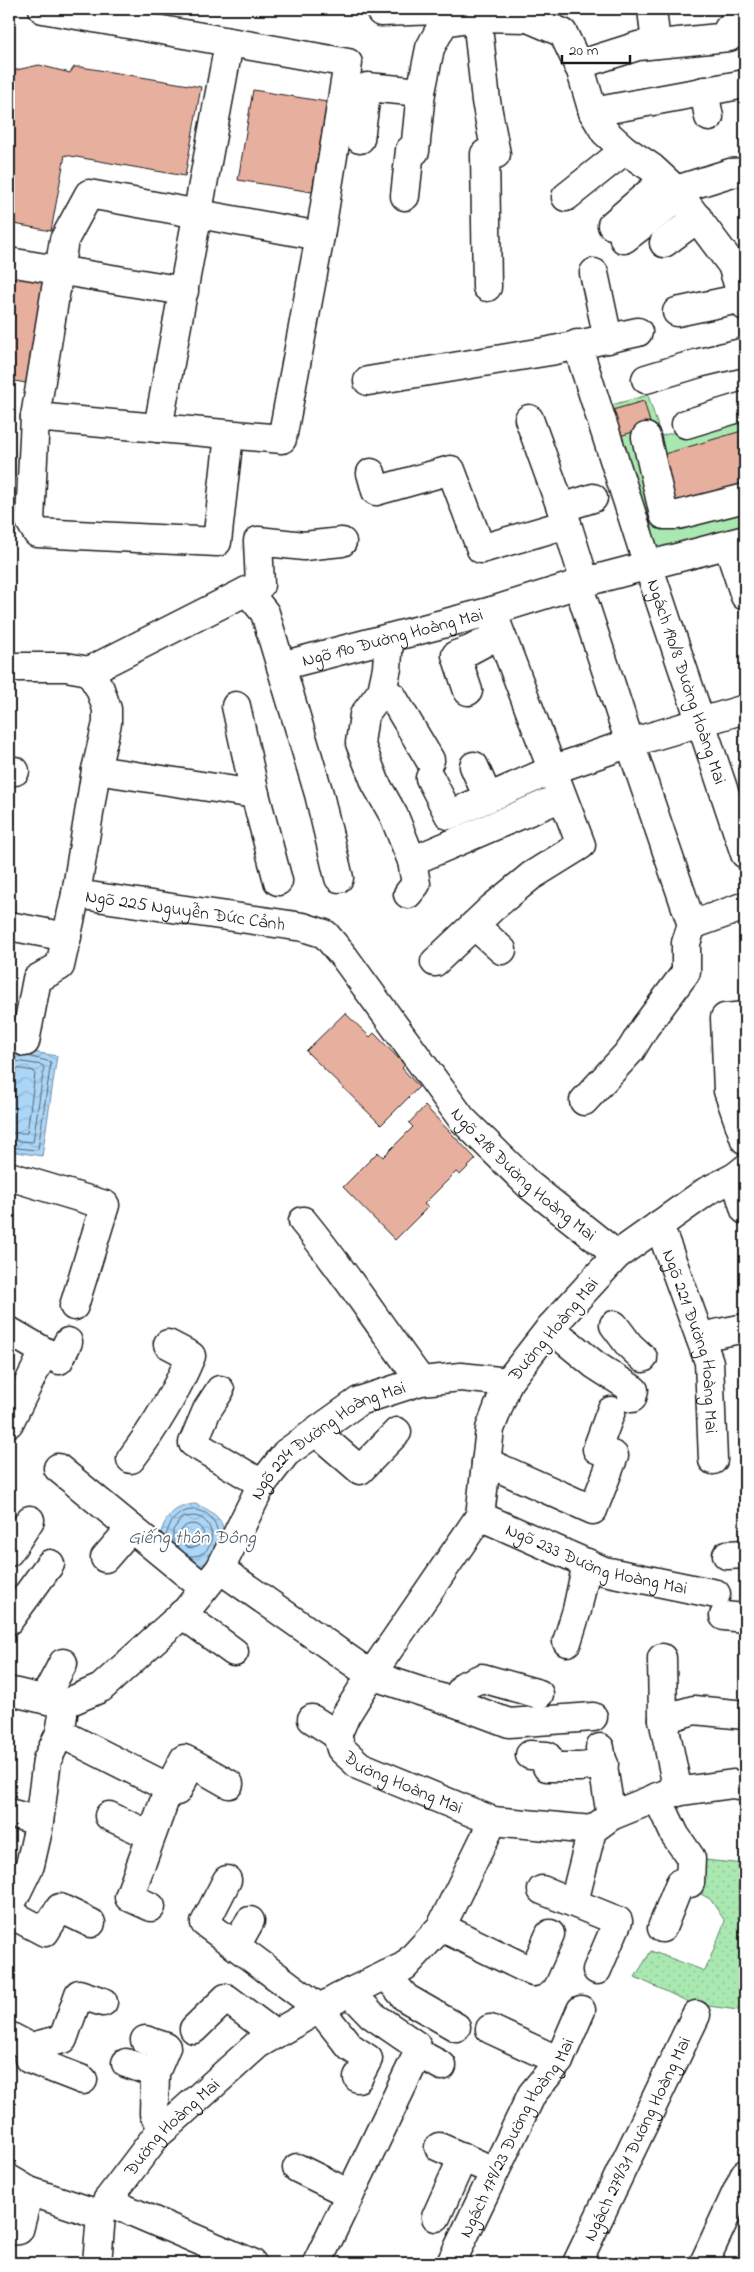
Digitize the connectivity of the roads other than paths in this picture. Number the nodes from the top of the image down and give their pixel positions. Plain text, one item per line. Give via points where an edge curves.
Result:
1 (43, 9) edge
2 (652, 9) edge
3 (382, 12) dead end
4 (529, 13) edge
5 (441, 14) edge
6 (477, 17) junction
7 (745, 27) edge
8 (229, 43) junction
9 (656, 44) junction
10 (578, 64) junction
11 (745, 84) edge
12 (421, 92) junction
13 (593, 112) junction
14 (360, 139) dead end
15 (625, 150) junction
16 (745, 172) edge
17 (668, 183) junction
18 (405, 196) dead end
19 (566, 197) dead end
20 (198, 214) junction
21 (698, 218) junction
22 (320, 236) junction
23 (664, 242) dead end
24 (9, 262) edge
25 (738, 263) edge
26 (58, 271) junction
27 (594, 273) dead end
28 (487, 286) dead end
29 (184, 291) junction
30 (744, 302) edge
31 (676, 312) dead end
32 (638, 332) dead end
33 (608, 339) junction
34 (577, 344) junction
35 (745, 352) edge
36 (646, 379) dead end
37 (368, 381) dead end
38 (745, 406) edge
39 (35, 417) junction
40 (529, 419) dead end
41 (686, 424) dead end
42 (158, 428) junction
43 (229, 435) junction
44 (646, 438) dead end
45 (371, 473) dead end
46 (592, 498) dead end
47 (745, 498) edge
48 (678, 515) junction
49 (564, 516) junction
50 (342, 542) dead end
51 (737, 542) edge
52 (689, 554) junction
53 (648, 565) junction
54 (582, 583) junction
55 (247, 591) junction
56 (745, 596) edge
57 (496, 623) junction
58 (389, 638) junction
59 (281, 666) junction
60 (9, 667) edge
61 (88, 671) junction
62 (382, 691) junction
63 (468, 691) dead end
64 (236, 706) dead end
65 (745, 709) edge
66 (700, 722) junction
67 (630, 743) junction
68 (474, 766) dead end
69 (96, 770) junction
70 (552, 770) junction
71 (255, 794) junction
72 (562, 797) junction
73 (488, 798) junction
74 (745, 854) edge
75 (412, 862) junction
76 (339, 878) dead end
77 (278, 881) dead end
78 (76, 894) junction
79 (408, 894) dead end
80 (745, 906) edge
81 (474, 925) junction
82 (692, 925) junction
83 (9, 926) edge
84 (66, 937) junction
85 (502, 950) dead end
86 (435, 962) dead end
87 (745, 1016) edge
88 (25, 1042) dead end
89 (438, 1088) joint
90 (584, 1101) dead end
91 (745, 1140) edge
92 (740, 1173) edge
93 (9, 1176) edge
94 (745, 1210) edge
95 (303, 1221) dead end
96 (659, 1225) junction
97 (617, 1255) junction
98 (74, 1306) dead end
99 (550, 1328) junction
100 (745, 1328) edge
101 (9, 1332) edge
102 (700, 1337) junction
103 (629, 1343) dead end
104 (168, 1344) dead end
105 (603, 1370) junction
106 (420, 1381) junction
107 (508, 1382) junction
108 (177, 1390) junction
109 (15, 1396) edge
110 (9, 1423) edge
111 (316, 1432) junction
112 (397, 1432) dead end
113 (131, 1459) dead end
114 (713, 1460) dead end
115 (486, 1462) junction
116 (58, 1468) dead end
117 (262, 1484) junction
118 (480, 1516) junction
119 (30, 1520) dead end
120 (131, 1528) junction
121 (9, 1552) edge
122 (105, 1558) dead end
123 (586, 1563) junction
124 (50, 1564) dead end
125 (212, 1578) junction
126 (729, 1609) edge
127 (182, 1614) junction
128 (9, 1620) edge
129 (567, 1642) dead end
130 (234, 1652) dead end
131 (662, 1658) dead end
132 (64, 1663) dead end
133 (371, 1675) junction
134 (539, 1694) dead end
135 (30, 1700) edge
136 (453, 1702) junction
137 (745, 1716) edge
138 (594, 1717) dead end
139 (664, 1718) junction
140 (312, 1719) dead end
141 (60, 1733) junction
142 (337, 1735) junction
143 (530, 1755) dead end
144 (229, 1785) dead end
145 (745, 1786) edge
146 (169, 1788) junction
147 (668, 1794) junction
148 (9, 1813) edge
149 (109, 1816) dead end
150 (39, 1821) junction
151 (493, 1821) junction
152 (602, 1823) junction
153 (150, 1835) junction
154 (227, 1880) dead end
155 (542, 1890) dead end
156 (574, 1902) junction
157 (151, 1907) dead end
158 (9, 1908) edge
159 (9, 1912) edge
160 (250, 1921) dead end
161 (91, 1923) dead end
162 (441, 1928) junction
163 (662, 1928) dead end
164 (550, 1934) dead end
165 (236, 1946) junction
166 (597, 1970) dead end
167 (386, 1975) junction
168 (350, 1992) junction
169 (104, 2002) dead end
170 (319, 2008) junction
171 (581, 2010) dead end
172 (696, 2015) dead end
173 (456, 2027) dead end
174 (194, 2028) dead end
175 (490, 2029) dead end
176 (274, 2034) junction
177 (145, 2040) dead end
178 (20, 2042) edge
179 (416, 2045) dead end
180 (559, 2061) junction
181 (126, 2063) dead end
182 (442, 2066) dead end
183 (155, 2073) junction
184 (358, 2078) dead end
185 (83, 2080) dead end
186 (165, 2128) junction
187 (297, 2168) dead end
188 (495, 2172) junction
189 (745, 2174) edge
190 (19, 2185) edge
191 (350, 2194) junction
192 (104, 2208) junction
193 (436, 2217) dead end
194 (9, 2230) edge
195 (97, 2263) edge
196 (252, 2263) edge
197 (317, 2263) edge
198 (451, 2263) edge
199 (577, 2263) edge
200 (704, 2263) edge

1 - 8 street
2 - 9 street
3 - 5 street
4 - 6 street
4 - 10 street via 563,33
5 - 6 street
5 - 12 street
6 - 28 street via 486,101 496,154 485,154
7 - 9 street via 728,29 729,37
8 - 20 street
8 - 22 street via 348,63
9 - 10 street via 638,46
10 - 13 street
11 - 13 street via 706,104 664,90
12 - 14 street via 367,87
12 - 18 street via 415,151 410,150
13 - 15 street via 604,132
15 - 17 street
15 - 19 street
16 - 17 street
17 - 17 street via 613,224
17 - 21 street
20 - 22 street
20 - 26 street via 90,194 64,240
20 - 29 street
21 - 23 street
21 - 25 street
22 - 43 street via 282,440
24 - 26 street
25 - 30 street
26 - 29 street
26 - 39 street
27 - 33 street
29 - 42 street
30 - 31 street
32 - 33 street
33 - 34 street
34 - 37 street
34 - 53 street, Ngách 190/8 Đường Hoàng Mai
35 - 36 street
38 - 41 street
39 - 42 street
39 - 43 street via 30,521 37,532 217,542
40 - 49 street
42 - 43 street
44 - 48 street via 664,515
45 - 49 street via 376,491 451,470 481,549
46 - 49 street
47 - 48 street
48 - 52 street
49 - 54 street
50 - 55 street via 304,546 258,541 260,585
51 - 52 street
51 - 56 street
52 - 53 street
53 - 54 street
53 - 66 street, Ngách 190/8 Đường Hoàng Mai
54 - 57 street
54 - 67 street
55 - 59 street via 265,613
55 - 61 street
57 - 58 street, Ngõ 190 Đường Hoàng Mai
57 - 63 street via 470,650 456,655
57 - 70 street, Ngõ 190 Đường Hoàng Mai
58 - 59 street, Ngõ 190 Đường Hoàng Mai
58 - 62 street
59 - 76 street via 319,794
60 - 61 street via 66,667
61 - 69 street, Ngõ 225 Nguyễn Đức Cảnh via 100,689 107,709
62 - 73 street via 392,696 430,769 449,815
62 - 75 street via 364,714 360,743
64 - 71 street
65 - 66 street
66 - 67 street
66 - 74 street, Ngách 190/8 Đường Hoàng Mai
67 - 70 street
67 - 82 street
68 - 73 street
69 - 71 street
69 - 78 street, Ngõ 225 Nguyễn Đức Cảnh
70 - 72 street, Ngõ 190 Đường Hoàng Mai
70 - 73 street
71 - 77 street
72 - 75 street
72 - 81 street, Ngõ 190 Đường Hoàng Mai via 581,845 531,876
75 - 79 street via 416,884
78 - 84 street
78 - 89 street, Ngõ 225 Nguyễn Đức Cảnh via 303,927 325,934
80 - 82 street
81 - 85 street
81 - 86 street
82 - 90 street via 686,943 686,972 631,1050
83 - 84 street
84 - 88 street via 60,966 37,979
87 - 91 street via 725,1018 728,1091
89 - 97 street, Ngõ 218 Đường Hoàng Mai via 462,1119 530,1185
92 - 94 street
92 - 96 street, Đường Hoàng Mai via 707,1191
93 - 98 street via 105,1205
95 - 106 street via 341,1268
96 - 97 street, Đường Hoàng Mai
96 - 102 street, Ngõ 221 Đường Hoàng Mai
97 - 99 street, Đường Hoàng Mai
99 - 105 street
99 - 107 street, Đường Hoàng Mai
100 - 102 street
101 - 109 street via 56,1347
102 - 114 street, Ngõ 221 Đường Hoàng Mai via 709,1362
103 - 105 street
104 - 108 street via 191,1356
105 - 115 street via 634,1390 621,1404 598,1448 614,1456 593,1510
106 - 107 street, Ngõ 224 Đường Hoàng Mai via 461,1377
106 - 111 street, Ngõ 224 Đường Hoàng Mai via 359,1401
107 - 115 street, Đường Hoàng Mai via 490,1429
108 - 113 street
108 - 117 street via 213,1400 193,1442
109 - 110 street
111 - 112 street via 360,1470
111 - 117 street, Ngõ 224 Đường Hoàng Mai via 286,1452
115 - 118 street, Đường Hoàng Mai
116 - 120 street
117 - 125 street, Ngõ 224 Đường Hoàng Mai
118 - 123 street, Ngõ 233 Đường Hoàng Mai
118 - 133 street, Đường Hoàng Mai
119 - 121 street
120 - 122 street
120 - 125 street
123 - 126 street, Ngõ 233 Đường Hoàng Mai
123 - 129 street
124 - 128 street
125 - 127 street, Ngõ 224 Đường Hoàng Mai
125 - 133 street
127 - 130 street
127 - 135 street, Ngõ 224 Đường Hoàng Mai via 101,1688
131 - 139 street
132 - 135 street
133 - 136 street
133 - 142 street, Đường Hoàng Mai
134 - 136 street via 482,1678 465,1685
135 - 141 street
136 - 138 street via 509,1723
137 - 139 street via 694,1710
139 - 147 street
140 - 142 street
141 - 146 street
141 - 150 street via 47,1760
142 - 151 street, Đường Hoàng Mai via 341,1749 360,1766
143 - 152 street via 547,1756 548,1767 581,1768 602,1756
144 - 146 street via 192,1763 177,1791
145 - 147 street via 733,1784
146 - 153 street
147 - 152 street
147 - 163 street via 675,1835 691,1858 690,1883 680,1883
148 - 150 street
149 - 153 street
150 - 158 street via 30,1865
151 - 152 street
151 - 162 street, Đường Hoàng Mai
152 - 156 street
153 - 157 street via 129,1897
154 - 165 street via 205,1923
155 - 156 street
156 - 166 street via 618,1921
159 - 161 street via 45,1932 60,1908
160 - 165 street
162 - 164 street via 533,1972
162 - 167 street, Đường Hoàng Mai via 405,1966
165 - 170 street
167 - 168 street, Đường Hoàng Mai
167 - 173 street via 406,1998
168 - 170 street, Đường Hoàng Mai
168 - 179 street via 372,2015
169 - 178 street via 79,1994 63,2039
170 - 176 street, Đường Hoàng Mai
170 - 184 street via 350,2047 368,2059
171 - 180 street, Ngách 179/23 Đường Hoàng Mai
172 - 199 street, Ngách 279/31 Đường Hoàng Mai
174 - 176 street via 226,1998
175 - 180 street
176 - 186 street, Đường Hoàng Mai via 258,2044
177 - 183 street via 166,2047
178 - 185 street via 29,2059
180 - 188 street, Ngách 179/23 Đường Hoàng Mai via 532,2094
181 - 183 street
182 - 191 street via 418,2053
183 - 186 street via 154,2114
186 - 192 street, Đường Hoàng Mai
187 - 191 street
188 - 193 street via 451,2152
188 - 198 street, Ngách 179/23 Đường Hoàng Mai
189 - 200 street
190 - 192 street
190 - 194 street via 20,2230
191 - 197 street
192 - 195 street
192 - 196 street

